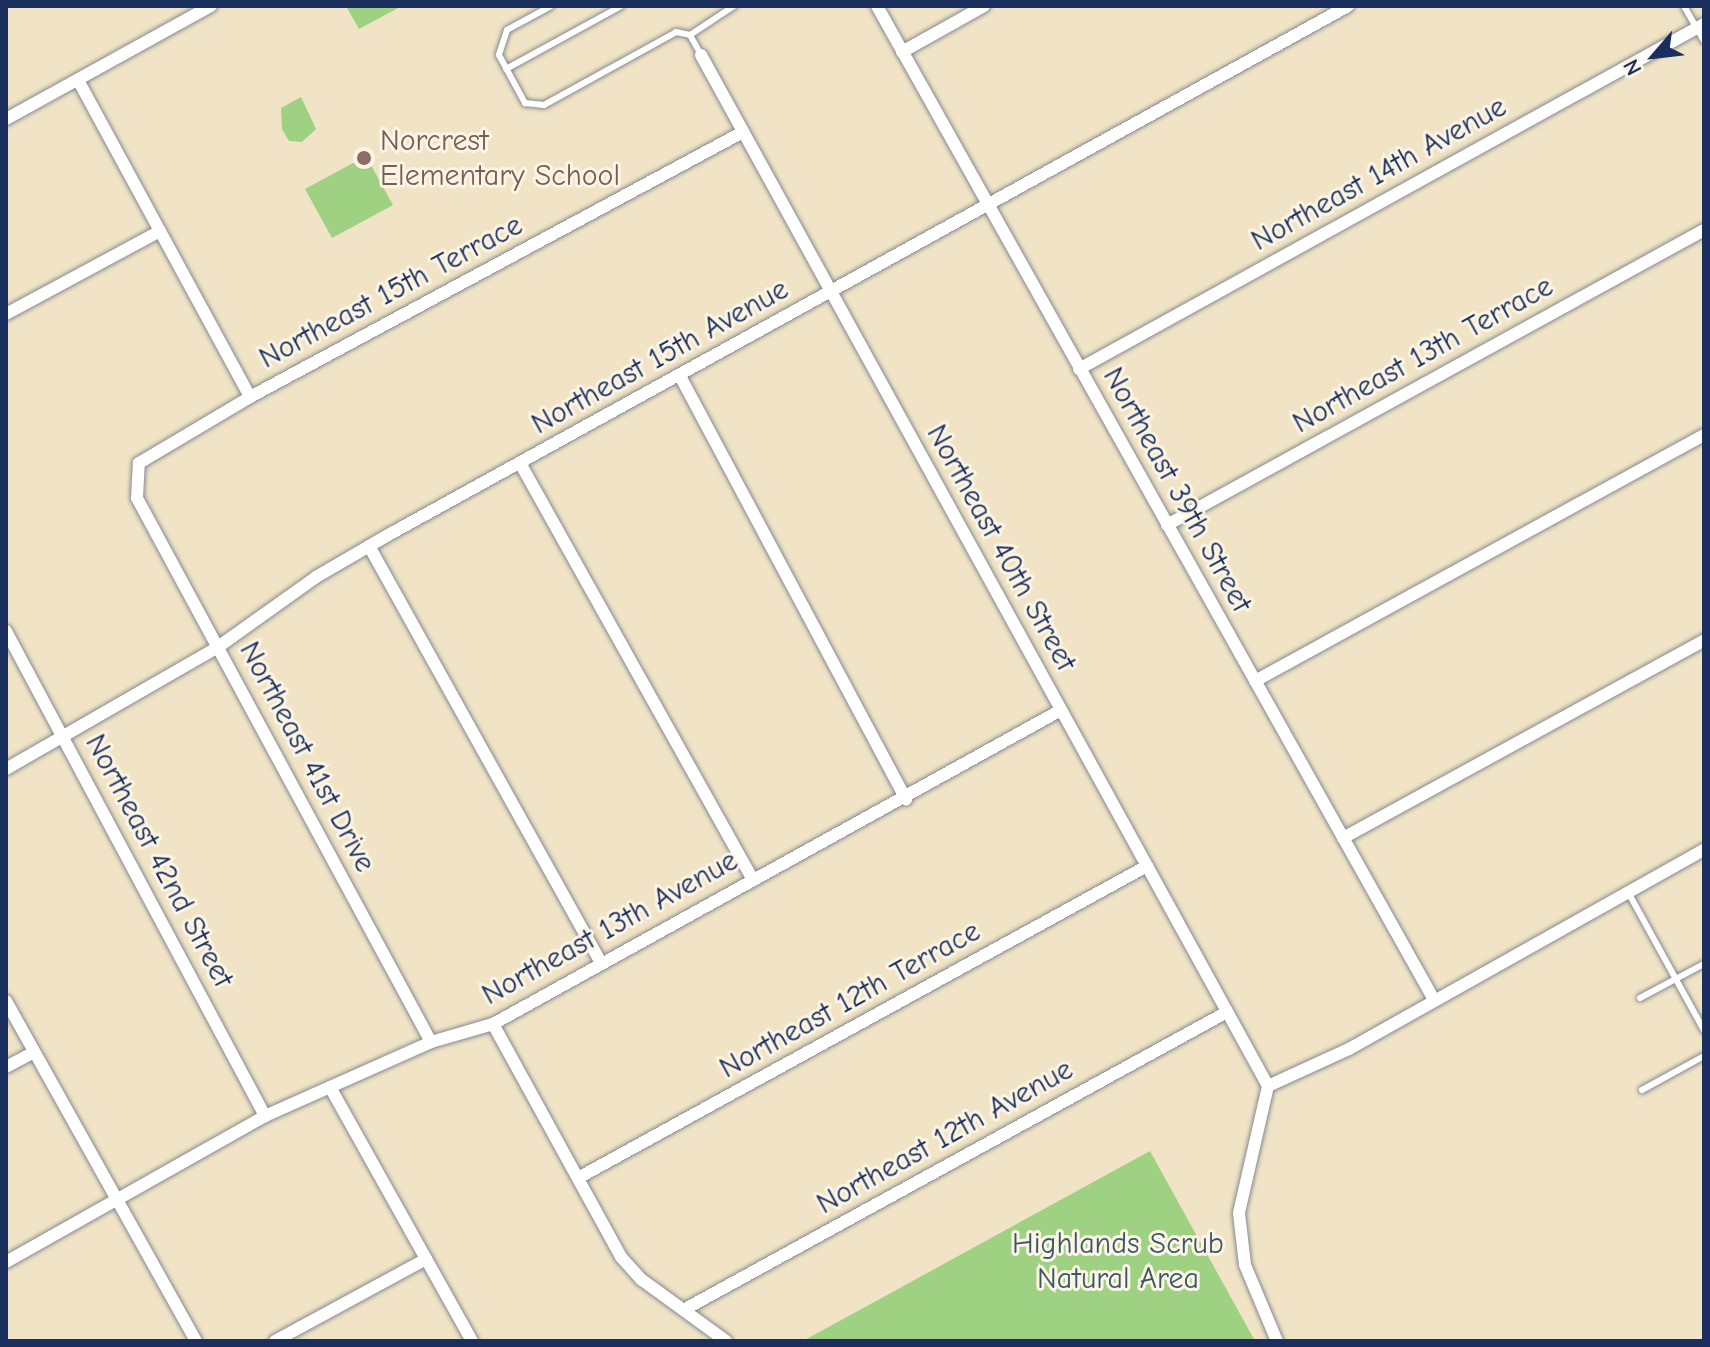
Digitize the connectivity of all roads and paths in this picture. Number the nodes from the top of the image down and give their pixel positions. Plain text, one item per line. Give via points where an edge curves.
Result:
1 (211, 6) edge
2 (551, 6) edge
3 (621, 6) edge
4 (734, 6) edge
5 (877, 6) edge
6 (984, 6) edge
7 (1348, 6) edge
8 (1684, 6) edge
9 (1700, 26) edge
10 (690, 35) junction
11 (1704, 41) edge
12 (902, 52) junction
13 (701, 55) joint
14 (506, 69) junction
15 (78, 80) junction
16 (6, 119) edge
17 (743, 132) junction
18 (987, 206) junction
19 (1704, 230) edge
20 (160, 231) junction
21 (831, 292) junction
22 (6, 314) edge
23 (1079, 369) junction
24 (680, 376) junction
25 (250, 397) junction
26 (1704, 435) edge
27 (520, 463) junction
28 (137, 498) joint
29 (1167, 525) junction
30 (369, 546) junction
31 (6, 631) edge
32 (1704, 640) edge
33 (218, 647) junction
34 (1255, 681) junction
35 (1061, 710) junction
36 (63, 738) junction
37 (6, 769) edge
38 (906, 799) junction
39 (1343, 838) junction
40 (1704, 850) edge
41 (1147, 866) junction
42 (753, 880) junction
43 (1628, 892) junction
44 (600, 961) junction
45 (1704, 964) edge
46 (1676, 979) junction
47 (1433, 998) junction
48 (1640, 998) dead end
49 (6, 1001) edge
50 (1227, 1012) junction
51 (493, 1024) junction
52 (1704, 1030) edge
53 (431, 1042) junction
54 (34, 1052) junction
55 (1704, 1056) edge
56 (6, 1067) edge
57 (1268, 1086) junction
58 (330, 1087) junction
59 (1642, 1090) dead end
60 (265, 1116) junction
61 (578, 1178) junction
62 (117, 1201) junction
63 (426, 1259) junction
64 (6, 1262) edge
65 (687, 1308) junction
66 (196, 1341) edge
67 (275, 1341) edge
68 (472, 1341) edge
69 (726, 1341) edge
70 (1277, 1341) edge

1 - 15 street
2 - 14 lane via 507,30 499,55
3 - 14 lane
4 - 10 lane via 733,12
5 - 12 street, Northeast 39th Street
6 - 12 street
7 - 18 street, Northeast 15th Avenue
8 - 9 lane
9 - 11 lane
9 - 23 street, Northeast 14th Avenue
10 - 13 lane, Northeast 40th Street
10 - 14 lane via 676,32 544,105 525,103
12 - 18 street, Northeast 39th Street
13 - 17 street, Northeast 40th Street
15 - 16 street
15 - 20 street
17 - 21 street, Northeast 40th Street
17 - 25 street, Northeast 15th Terrace
18 - 21 street, Northeast 15th Avenue
18 - 23 street, Northeast 39th Street
19 - 29 street, Northeast 13th Terrace
20 - 22 street
20 - 25 street
21 - 24 street, Northeast 15th Avenue
21 - 35 street, Northeast 40th Street
23 - 29 street, Northeast 39th Street
24 - 27 street, Northeast 15th Avenue
24 - 38 street
25 - 28 street, Northeast 15th Terrace via 139,463
26 - 34 street
27 - 30 street, Northeast 15th Avenue
27 - 42 street
28 - 33 street, Northeast 41st Drive
29 - 34 street, Northeast 39th Street
30 - 33 street, Northeast 15th Avenue
30 - 44 street
31 - 36 street, Northeast 42nd Street
32 - 39 street
33 - 36 street, Northeast 15th Avenue
33 - 53 street, Northeast 41st Drive
34 - 39 street, Northeast 39th Street
35 - 38 street, Northeast 13th Avenue
35 - 41 street, Northeast 40th Street
36 - 37 street, Northeast 15th Avenue
36 - 60 street, Northeast 42nd Street
38 - 42 street, Northeast 13th Avenue
39 - 47 street, Northeast 39th Street
40 - 43 street
41 - 50 street, Northeast 40th Street
41 - 61 street, Northeast 12th Terrace
42 - 44 street, Northeast 13th Avenue
43 - 46 lane
43 - 47 street
44 - 51 street, Northeast 13th Avenue
45 - 46 lane
46 - 48 lane
46 - 52 lane
47 - 57 street via 1349,1049
49 - 54 street
50 - 57 street, Northeast 40th Street
50 - 65 street, Northeast 12th Avenue
51 - 53 street, Northeast 13th Avenue
51 - 61 street
53 - 58 street, Northeast 13th Avenue
54 - 56 street
54 - 62 street
55 - 59 lane
57 - 70 street via 1239,1213 1245,1265
58 - 60 street, Northeast 13th Avenue
58 - 63 street
60 - 62 street, Northeast 13th Avenue
61 - 65 street via 621,1257 642,1280
62 - 64 street, Northeast 13th Avenue
62 - 66 street
63 - 67 street
63 - 68 street
65 - 69 street

